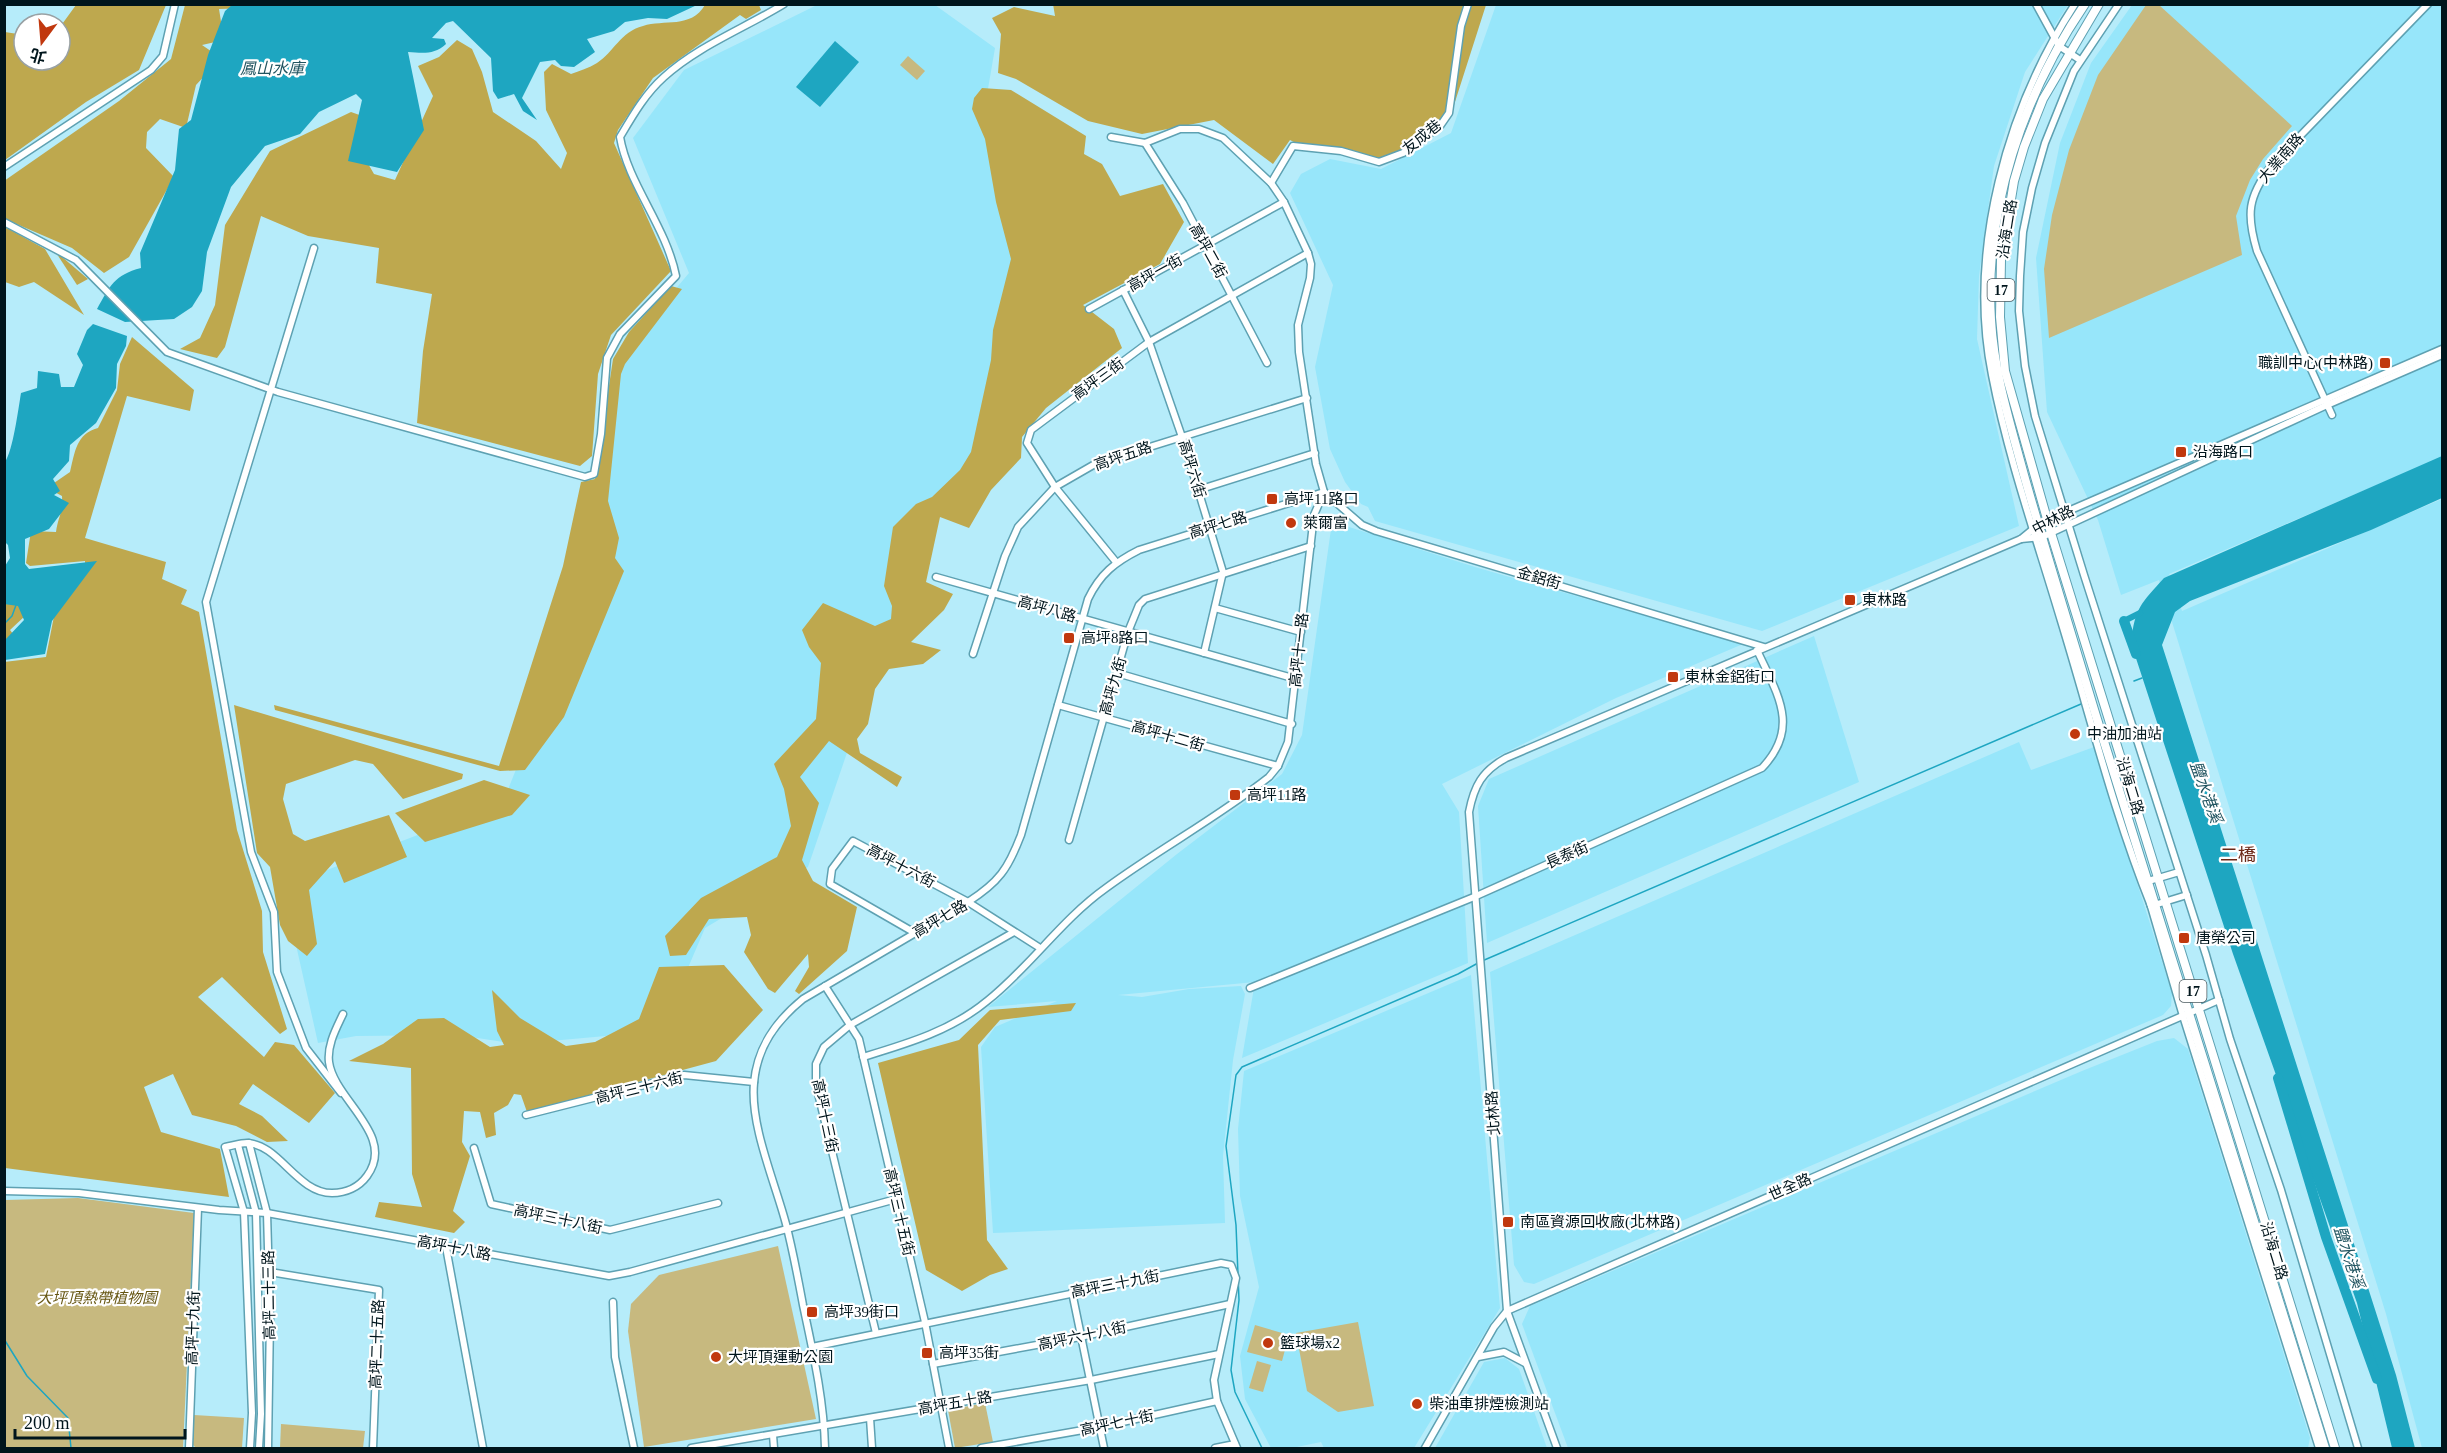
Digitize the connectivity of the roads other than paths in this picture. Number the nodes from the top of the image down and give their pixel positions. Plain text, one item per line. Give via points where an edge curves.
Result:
1 (175, 4) edge
2 (784, 4) edge
3 (1468, 4) edge
4 (2036, 4) edge
5 (2075, 4) edge
6 (2085, 4) edge
7 (2098, 4) edge
8 (2119, 4) edge
9 (2428, 4) edge
10 (2056, 43) junction
11 (2068, 52) junction
12 (2080, 60) junction
13 (1111, 137) dead end
14 (1145, 143) junction
15 (4, 167) edge
16 (1271, 183) junction
17 (1284, 202) junction
18 (4, 222) edge
19 (1204, 246) junction
20 (314, 248) dead end
21 (1308, 253) junction
22 (1123, 290) junction
23 (1232, 294) junction
24 (1089, 309) dead end
25 (1149, 342) junction
26 (2442, 349) edge
27 (2442, 355) edge
28 (1267, 363) dead end
29 (271, 389) junction
30 (1307, 398) junction
31 (2326, 402) junction
32 (2332, 415) dead end
33 (1182, 437) junction
34 (1315, 453) junction
35 (1055, 487) junction
36 (1198, 489) junction
37 (1324, 492) junction
38 (2066, 512) junction
39 (2048, 521) junction
40 (2068, 524) junction
41 (1210, 527) junction
42 (2036, 527) junction
43 (2051, 532) junction
44 (2039, 537) junction
45 (2021, 539) junction
46 (1311, 546) junction
47 (1116, 562) junction
48 (1223, 572) junction
49 (936, 577) dead end
50 (992, 594) junction
51 (1215, 608) junction
52 (1082, 619) junction
53 (1128, 632) junction
54 (1301, 632) junction
55 (1765, 647) junction
56 (1756, 650) junction
57 (1204, 653) junction
58 (974, 654) dead end
59 (1116, 672) junction
60 (1296, 679) junction
61 (1058, 705) junction
62 (1104, 718) junction
63 (1292, 724) junction
64 (2112, 725) junction
65 (2100, 727) junction
66 (1278, 766) junction
67 (1069, 840) dead end
68 (2179, 872) junction
69 (2159, 879) junction
70 (2145, 883) junction
71 (2187, 895) junction
72 (1474, 897) junction
73 (2165, 901) junction
74 (968, 902) junction
75 (2153, 905) junction
76 (1014, 932) junction
77 (915, 933) junction
78 (1040, 948) junction
79 (825, 986) junction
80 (1250, 988) dead end
81 (2219, 1000) junction
82 (2199, 1009) junction
83 (343, 1014) dead end
84 (2185, 1015) junction
85 (850, 1025) junction
86 (863, 1057) junction
87 (754, 1082) junction
88 (341, 1093) junction
89 (526, 1115) dead end
90 (249, 1143) junction
91 (238, 1145) junction
92 (474, 1148) dead end
93 (4, 1191) edge
94 (896, 1199) junction
95 (718, 1203) dead end
96 (198, 1208) junction
97 (244, 1212) junction
98 (847, 1212) junction
99 (256, 1213) junction
100 (267, 1213) junction
101 (787, 1227) junction
102 (446, 1247) junction
103 (258, 1270) junction
104 (269, 1271) junction
105 (1072, 1292) junction
106 (613, 1302) dead end
107 (1230, 1304) junction
108 (1507, 1311) junction
109 (925, 1322) junction
110 (876, 1333) junction
111 (1080, 1337) junction
112 (812, 1347) junction
113 (1219, 1354) junction
114 (1478, 1357) junction
115 (933, 1364) junction
116 (1526, 1364) junction
117 (1090, 1380) junction
118 (1217, 1401) junction
119 (941, 1405) junction
120 (870, 1418) junction
121 (824, 1426) junction
122 (1100, 1427) junction
123 (773, 1435) junction
124 (1236, 1446) edge
125 (189, 1449) edge
126 (250, 1449) edge
127 (259, 1449) edge
128 (268, 1449) edge
129 (373, 1449) edge
130 (483, 1449) edge
131 (634, 1449) edge
132 (691, 1449) edge
133 (774, 1449) edge
134 (825, 1449) edge
135 (872, 1449) edge
136 (949, 1449) edge
137 (981, 1449) edge
138 (1104, 1449) edge
139 (1215, 1449) edge
140 (1425, 1449) edge
141 (1557, 1449) edge
142 (2319, 1449) edge
143 (2325, 1449) edge
144 (2335, 1449) edge
145 (2358, 1449) edge

1 - 15 street via 163,56 151,70
2 - 29 street via 712,44 665,76 642,100 620,136 624,157 645,195 672,257 676,276 620,334 607,358 594,474 585,477 537,465
3 - 16 street, 友成巷 via 1461,26 1449,113 1440,126 1402,153 1379,162 1341,151 1293,146
4 - 10 street
5 - 10 street
6 - 10 main road, 17
7 - 11 main road, 17
8 - 12 street, 沿海二路
9 - 31 street, 大業南路 via 2271,166 2257,185 2251,204 2251,231 2257,251
10 - 11 street
10 - 42 main road, 沿海二路 / 17 via 2005,180 1990,316 1996,373
11 - 12 street
11 - 39 main road, 沿海二路 / 17 via 2024,147 2001,261 2000,317 2005,371
12 - 38 street, 沿海二路 via 2045,143 2032,188 2023,232 2019,299 2025,366 2035,417
13 - 14 street
14 - 16 street via 1180,129 1212,132
14 - 19 street, 高坪二街 via 1183,203
16 - 17 street
17 - 19 street, 高坪一街
17 - 21 street
18 - 29 street via 76,260 167,352
19 - 22 street, 高坪一街
19 - 23 street, 高坪二街
20 - 29 street
21 - 23 street, 高坪三街
21 - 30 street via 1310,278 1298,325
22 - 24 street, 高坪一街
22 - 25 street, 高坪六街
23 - 25 street, 高坪三街
23 - 28 street, 高坪二街
25 - 33 street, 高坪六街
25 - 35 street, 高坪三街 via 1031,430 1027,443
26 - 31 street, 中林路
27 - 31 street, 中林路
29 - 88 street via 206,602 251,852 274,912 277,972 306,1048
30 - 33 street, 高坪五路
30 - 34 street
31 - 32 street, 大業南路
31 - 38 street, 中林路
31 - 40 street, 中林路
33 - 35 street, 高坪五路 via 1095,464
33 - 36 street, 高坪六街
34 - 36 street
34 - 37 street
35 - 47 street, 高坪三街
35 - 50 street, 高坪五路 via 1018,527
36 - 41 street, 高坪六街
37 - 41 street, 高坪七路
37 - 46 street, 高坪十一路 via 1314,515
37 - 55 street, 金鋁街 via 1362,525 1376,531
38 - 39 street, 中林路
38 - 40 street, 沿海二路
39 - 42 street, 中林路
39 - 43 main road, 沿海二路 / 17
40 - 43 street, 中林路
40 - 68 street, 沿海二路
41 - 47 street, 高坪七路 via 1139,550
41 - 48 street, 高坪六街
42 - 44 main road, 沿海二路 / 17
42 - 45 street, 中林路
43 - 44 street, 中林路
43 - 64 main road, 沿海二路 / 17
44 - 45 street, 中林路
44 - 65 main road, 沿海二路 / 17
44 - 70 street, 沿海二路
45 - 55 street
46 - 48 street, 高坪九街
46 - 54 street, 高坪十一路
47 - 52 street, 高坪七路 via 1099,579
48 - 51 street, 高坪六街
48 - 53 street, 高坪九街 via 1145,599
49 - 50 street, 高坪八路
50 - 52 street, 高坪八路
50 - 58 street, 高坪五路
51 - 54 street
51 - 57 street, 高坪六街
52 - 53 street, 高坪八路
52 - 61 street, 高坪七路
53 - 57 street, 高坪八路
53 - 59 street, 高坪九街
54 - 60 street, 高坪十一路
55 - 56 street
56 - 72 street, 北林路 via 1506,758 1484,772 1469,812
56 - 72 street, 長泰街 via 1784,720 1782,738 1762,768
57 - 60 street, 高坪八路
59 - 62 street, 高坪九街
59 - 63 street
60 - 63 street, 高坪十一路
61 - 62 street, 高坪十二街
61 - 74 street, 高坪七路 via 1011,861 991,887
62 - 66 street, 高坪十二街
62 - 67 street, 高坪九街
63 - 66 street, 高坪十一路
64 - 65 main road
64 - 69 main road, 沿海二路 / 17
65 - 70 main road, 沿海二路 / 17
66 - 78 street, 高坪十一路 via 1224,810 1105,888
68 - 69 street
68 - 71 street, 沿海二路
69 - 70 street
69 - 73 main road, 沿海二路 / 17
70 - 75 main road, 沿海二路 / 17
71 - 73 street
71 - 81 street, 沿海二路
72 - 80 street, 長泰街
72 - 108 street, 北林路
73 - 75 street
73 - 82 main road, 沿海二路 / 17
74 - 76 street, 高坪十六街
74 - 77 street, 高坪七路
74 - 77 street, 高坪十六街 via 853,841 832,869 830,884
75 - 84 main road, 沿海二路 / 17
75 - 84 street, 沿海二路 via 2172,983
76 - 78 street, 高坪十六街
76 - 85 street, 高坪十三街
77 - 79 street, 高坪七路
78 - 86 street, 高坪十一路 via 986,1002 949,1026 911,1043
79 - 85 street, 高坪三十五街
79 - 87 street, 高坪七路 via 803,999 777,1024 765,1041
81 - 82 street, 世全路
81 - 145 street, 沿海二路 via 2282,1190
82 - 84 street, 世全路
82 - 144 main road, 沿海二路 / 17
83 - 88 street via 329,1048 329,1064
84 - 108 street, 世全路
84 - 142 street, 沿海二路
84 - 143 main road, 沿海二路 / 17
85 - 86 street, 高坪三十五街 via 859,1039
85 - 98 street, 高坪十三街 via 824,1047 816,1064 816,1085
86 - 94 street, 高坪三十五街
87 - 89 street, 高坪三十六街 via 684,1075
87 - 101 street, 高坪七路 via 756,1118
88 - 90 street via 370,1132 375,1150 374,1167 361,1184 341,1193 321,1193 264,1149
90 - 91 street
90 - 100 street, 高坪二十三路
91 - 97 street, 高坪二十三路 via 225,1147
91 - 99 street, 高坪二十三路
92 - 95 street, 高坪三十八街 via 491,1204 552,1219 610,1230
93 - 96 street, 高坪十八路 via 79,1193
94 - 98 street, 高坪十八路
94 - 109 street, 高坪三十五街
96 - 97 street, 高坪十八路
96 - 125 street, 高坪十九街
97 - 99 street, 高坪十八路
97 - 126 street, 高坪二十三路
98 - 101 street, 高坪十八路
98 - 110 street, 高坪十三街
99 - 100 street, 高坪十八路
99 - 103 street, 高坪二十三路
100 - 102 street, 高坪十八路
100 - 104 street, 高坪二十三路
101 - 102 street, 高坪十八路 via 609,1276
101 - 112 street, 高坪七路
102 - 130 street
103 - 104 street, 高坪二十五路
103 - 127 street, 高坪二十三路
104 - 128 street, 高坪二十三路
104 - 129 street, 高坪二十五路 via 378,1290
105 - 107 street, 高坪三十九街 via 1221,1263 1231,1265 1236,1278
105 - 109 street, 高坪三十九街
105 - 111 street
106 - 131 street via 615,1357
107 - 111 street, 高坪六十八街
107 - 113 street, 高坪三十九街
108 - 114 street
108 - 116 street, 北林路
109 - 110 street, 高坪三十九街
109 - 115 street, 高坪三十五街
110 - 112 street, 高坪三十九街
111 - 115 street, 高坪六十八街
111 - 117 street
112 - 121 street, 高坪七路
113 - 117 street, 高坪五十路
113 - 118 street, 高坪三十九街 via 1214,1380
114 - 116 street via 1504,1352
114 - 140 street
115 - 119 street, 高坪三十五街
116 - 141 street, 北林路
117 - 119 street, 高坪五十路
117 - 122 street
118 - 122 street, 高坪七十街
118 - 124 street, 高坪三十九街
119 - 120 street, 高坪五十路
119 - 136 street, 高坪三十五街
120 - 121 street, 高坪五十路
120 - 135 street
121 - 123 street, 高坪五十路
121 - 134 street, 高坪七路
122 - 137 street, 高坪七十街
122 - 138 street
123 - 132 street, 高坪五十路
123 - 133 street
124 - 139 street

